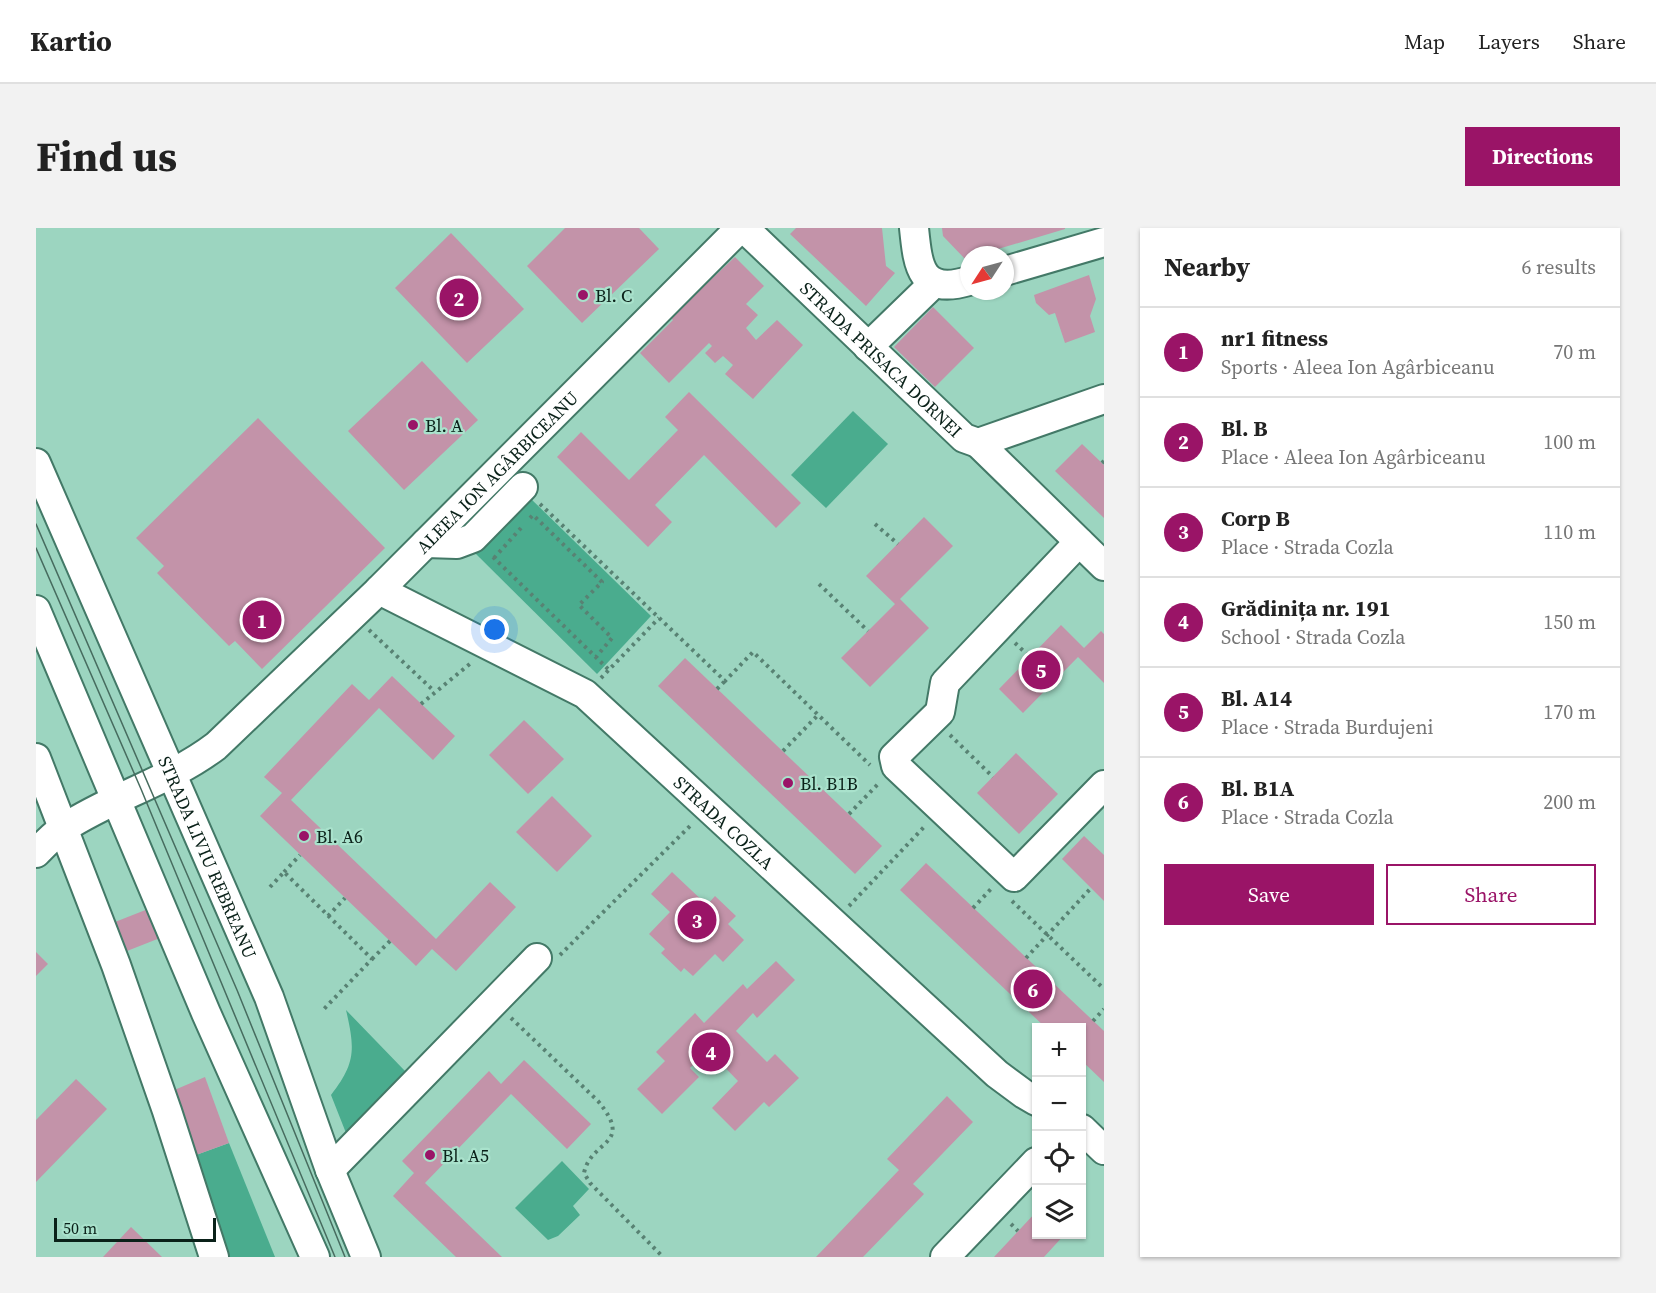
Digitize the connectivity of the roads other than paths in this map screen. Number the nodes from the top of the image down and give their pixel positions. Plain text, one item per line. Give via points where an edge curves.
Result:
1 (742, 228) edge
2 (914, 228) edge
3 (1104, 242) edge
4 (1014, 268) edge
5 (960, 283) edge
6 (933, 284) junction
7 (868, 346) junction
8 (1104, 399) edge
9 (978, 443) junction
10 (36, 463) edge
11 (522, 487) road end
12 (1079, 542) junction
13 (426, 543) junction
14 (1104, 566) edge
15 (379, 590) junction
16 (36, 610) edge
17 (36, 758) edge
18 (167, 762) junction
19 (1104, 784) edge
20 (116, 800) junction
21 (62, 829) junction
22 (36, 853) edge
23 (537, 958) road end
24 (1032, 1099) edge
25 (1084, 1131) edge
26 (1104, 1150) edge
27 (1032, 1166) edge
28 (330, 1170) junction
29 (214, 1257) edge
30 (315, 1257) edge
31 (366, 1257) edge
32 (945, 1257) edge

1 - 7 street, STRADA PRISACA DORNEI
1 - 13 street, ALEEA ION AGÂRBICEANU
2 - 6 street via 923,274
3 - 4 street
5 - 6 street
6 - 7 street
7 - 9 street, STRADA PRISACA DORNEI via 964,438
8 - 9 street, STRADA PRISACA DORNEI
9 - 12 street
10 - 18 street, STRADA LIVIU REBREANU
11 - 13 street via 473,538 457,544
12 - 14 street
12 - 19 street via 945,683 940,712 894,757 894,762 1014,877
13 - 15 street, ALEEA ION AGÂRBICEANU
15 - 18 street, ALEEA ION AGÂRBICEANU via 209,752 194,763
15 - 24 street, STRADA COZLA via 585,694 997,1074
16 - 20 street
17 - 21 street
18 - 20 street, ALEEA ION AGÂRBICEANU
18 - 28 street, STRADA LIVIU REBREANU via 269,997
20 - 21 street, ALEEA ION AGÂRBICEANU
20 - 30 street
21 - 22 street, ALEEA ION AGÂRBICEANU
21 - 29 street via 116,965
23 - 28 street
25 - 26 street
27 - 32 street
28 - 31 street, STRADA LIVIU REBREANU

